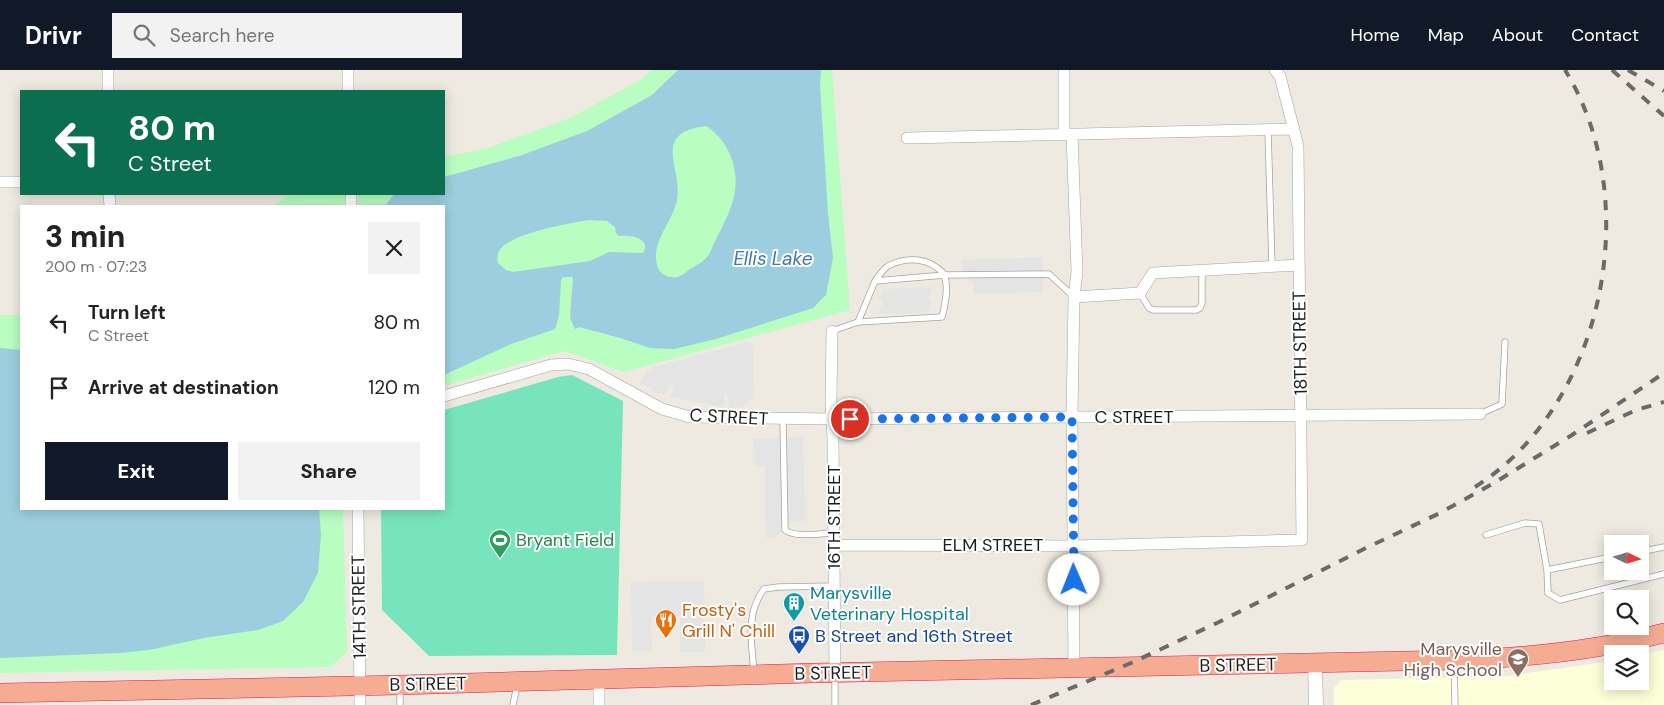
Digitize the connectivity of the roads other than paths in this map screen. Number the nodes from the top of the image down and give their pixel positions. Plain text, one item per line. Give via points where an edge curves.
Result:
1 (108, 70) edge
2 (348, 70) edge
3 (1064, 70) edge
4 (1275, 70) edge
5 (108, 90) edge
6 (348, 90) edge
7 (1294, 129) junction
8 (1268, 130) junction
9 (1068, 134) junction
10 (907, 138) dead end
11 (0, 182) edge
12 (20, 182) edge
13 (1299, 265) junction
14 (1272, 266) junction
15 (1202, 270) junction
16 (945, 276) junction
17 (875, 281) junction
18 (1140, 293) junction
19 (1074, 297) junction
20 (858, 322) junction
21 (832, 331) joint
22 (1505, 342) dead end
23 (445, 396) edge
24 (1480, 414) joint
25 (1301, 416) junction
26 (1072, 417) junction
27 (783, 419) junction
28 (832, 419) junction
29 (358, 510) edge
30 (833, 533) junction
31 (1486, 535) dead end
32 (1302, 540) joint
33 (834, 545) junction
34 (1073, 546) junction
35 (1664, 547) edge
36 (1649, 550) edge
37 (1604, 559) edge
38 (1547, 570) junction
39 (1664, 574) edge
40 (834, 586) junction
41 (1664, 633) edge
42 (1454, 660) junction
43 (1315, 664) junction
44 (1074, 668) junction
45 (835, 673) junction
46 (754, 675) junction
47 (599, 679) junction
48 (518, 681) junction
49 (360, 685) junction
50 (400, 685) junction
51 (0, 693) edge
52 (360, 705) edge
53 (400, 705) edge
54 (513, 705) edge
55 (599, 705) edge
56 (835, 705) edge
57 (1316, 705) edge
58 (1456, 705) edge

1 - 5 street
2 - 6 street
3 - 9 street
4 - 7 street, 18TH STREET via 1280,76
7 - 8 street
7 - 13 street, 18TH STREET via 1298,146
8 - 9 street
8 - 14 lane
9 - 10 street
9 - 19 street via 1077,272
11 - 12 street
13 - 14 street
13 - 25 street, 18TH STREET
14 - 15 street
15 - 18 street via 1153,273
15 - 18 lane via 1202,303 1196,310 1153,310
16 - 17 lane
16 - 17 lane via 922,260 911,260 886,267
16 - 19 lane via 1049,274
16 - 20 lane via 946,304 942,317
17 - 20 lane
18 - 19 street
19 - 26 street
20 - 21 lane
21 - 28 street, 16TH STREET
22 - 24 lane via 1502,404
23 - 27 street, C STREET via 551,365 568,364 589,369 662,409 690,417
24 - 25 street, C STREET
25 - 26 street, C STREET
25 - 32 street, 18TH STREET
26 - 28 street, C STREET
26 - 34 street
27 - 28 street, C STREET
27 - 30 lane via 785,530 798,534
28 - 30 street, 16TH STREET
29 - 49 street, 14TH STREET
30 - 33 street, 16TH STREET
31 - 38 lane via 1525,523 1539,524
32 - 34 street, ELM STREET
33 - 34 street, ELM STREET
33 - 40 street, 16TH STREET
34 - 44 street
35 - 36 lane
37 - 38 lane
38 - 39 lane via 1548,593 1560,600
40 - 45 street, 16TH STREET
40 - 46 lane via 764,589 756,600 750,625
41 - 42 highway, B STREET via 1555,654
42 - 43 highway, B STREET
42 - 58 lane
43 - 44 highway, B STREET
43 - 57 street
44 - 45 highway, B STREET
45 - 46 highway, B STREET
45 - 56 lane
46 - 47 highway, B STREET
47 - 48 highway, B STREET
47 - 55 street
48 - 50 highway, B STREET
48 - 54 lane
49 - 50 highway, B STREET
49 - 51 highway, B STREET
49 - 52 street, 14TH STREET
50 - 53 lane

